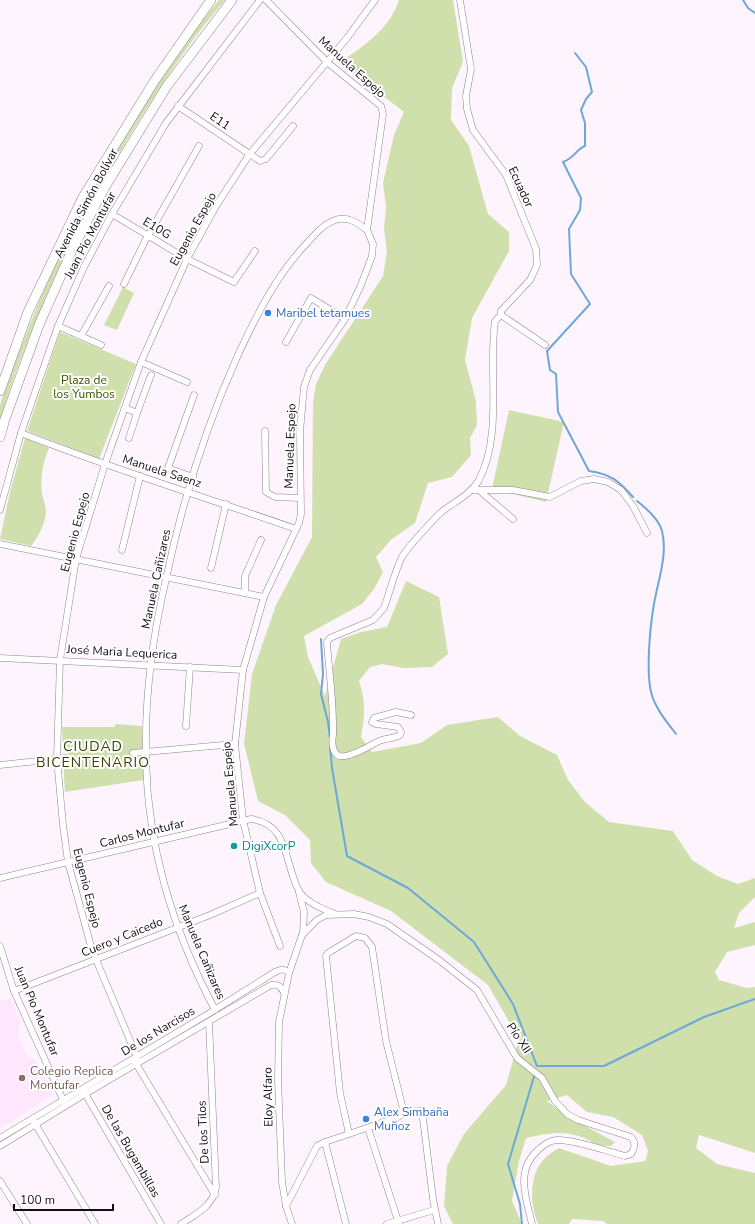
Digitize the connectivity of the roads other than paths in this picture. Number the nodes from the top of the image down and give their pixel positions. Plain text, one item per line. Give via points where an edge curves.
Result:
1 (211, 0) edge
2 (232, 0) edge
3 (260, 0) edge
4 (266, 0) edge
5 (375, 0) edge
6 (460, 0) edge
7 (327, 62) junction
8 (178, 106) junction
9 (293, 126) dead end
10 (199, 146) dead end
11 (250, 154) junction
12 (112, 214) junction
13 (367, 230) junction
14 (148, 235) junction
15 (255, 251) dead end
16 (187, 259) junction
17 (124, 284) dead end
18 (109, 286) dead end
19 (501, 315) junction
20 (345, 319) junction
21 (58, 326) junction
22 (81, 336) junction
23 (286, 342) dead end
24 (102, 345) dead end
25 (545, 345) dead end
26 (141, 362) junction
27 (151, 375) dead end
28 (187, 382) dead end
29 (0, 391) edge
30 (194, 395) dead end
31 (125, 408) junction
32 (137, 413) junction
33 (265, 431) dead end
34 (21, 433) junction
35 (0, 437) edge
36 (128, 438) dead end
37 (106, 464) junction
38 (140, 476) junction
39 (193, 477) junction
40 (472, 490) junction
41 (188, 491) junction
42 (480, 491) junction
43 (300, 498) junction
44 (226, 504) junction
45 (0, 510) edge
46 (513, 519) dead end
47 (296, 529) junction
48 (647, 533) dead end
49 (261, 540) dead end
50 (0, 544) edge
51 (122, 550) dead end
52 (76, 559) junction
53 (211, 568) dead end
54 (166, 578) junction
55 (245, 593) junction
56 (264, 597) junction
57 (0, 658) edge
58 (60, 660) junction
59 (150, 665) junction
60 (190, 667) junction
61 (243, 670) junction
62 (411, 715) dead end
63 (186, 726) dead end
64 (236, 744) junction
65 (133, 753) dead end
66 (146, 753) junction
67 (66, 758) dead end
68 (57, 759) junction
69 (0, 765) edge
70 (243, 820) junction
71 (154, 841) junction
72 (68, 862) junction
73 (0, 878) edge
74 (299, 892) junction
75 (260, 893) junction
76 (336, 914) junction
77 (177, 927) junction
78 (302, 935) junction
79 (0, 946) edge
80 (280, 946) dead end
81 (96, 959) junction
82 (287, 971) junction
83 (14, 991) junction
84 (284, 993) junction
85 (215, 1010) junction
86 (209, 1022) junction
87 (135, 1058) junction
88 (136, 1065) junction
89 (83, 1091) junction
90 (64, 1103) junction
91 (403, 1112) junction
92 (34, 1121) junction
93 (368, 1128) junction
94 (349, 1134) junction
95 (0, 1138) edge
96 (325, 1142) junction
97 (0, 1146) edge
98 (0, 1181) edge
99 (214, 1195) junction
100 (286, 1206) junction
101 (434, 1210) junction
102 (398, 1222) edge
103 (27, 1224) edge
104 (95, 1224) edge
105 (161, 1224) edge
106 (181, 1224) edge
107 (292, 1224) edge
108 (346, 1224) edge
109 (387, 1224) edge
110 (438, 1224) edge
111 (532, 1224) edge

1 - 29 highway, Avenida Simón Bolívar via 155,80 83,197 28,312
2 - 35 highway, Avenida Simón Bolívar via 167,86 105,187 73,248 39,325
3 - 8 street, Juan Pio Montufar
4 - 7 street, Manuela Espejo
5 - 7 street, Eugenio Espejo
6 - 19 street, Ecuador via 471,69 466,96 473,130 506,175 536,249 537,265 530,280 501,311
7 - 11 street, Eugenio Espejo
7 - 13 street, Manuela Espejo via 381,106 383,114
8 - 11 street, E11
8 - 12 street, Juan Pio Montufar
9 - 11 street via 266,159 260,161
10 - 14 street
11 - 16 street, Eugenio Espejo via 216,206
12 - 14 street, E10G
12 - 21 street, Juan Pio Montufar via 84,267
13 - 20 street, Manuela Espejo via 373,244 372,256
13 - 39 street, Manuela Cañizares via 356,221 336,220 322,226 292,258 264,302 234,363
14 - 16 street, E10G
14 - 17 street
15 - 16 street, E10G via 234,282
16 - 26 street, Eugenio Espejo
18 - 22 street
19 - 25 street
19 - 40 street, Ecuador via 495,321 492,343 494,376 491,432 486,461
20 - 23 street via 311,298
20 - 43 street, Manuela Espejo via 310,370 304,387 300,432
21 - 22 street
21 - 34 street, Juan Pio Montufar
22 - 24 street
26 - 28 street
26 - 31 street, Eugenio Espejo
27 - 32 street
30 - 39 street via 168,468
31 - 32 street
31 - 37 street, Eugenio Espejo
32 - 36 street
33 - 43 street via 266,492 275,497
34 - 37 street, Manuela Saenz
34 - 45 street, Juan Pio Montufar
37 - 38 street, Manuela Saenz
37 - 52 street, Eugenio Espejo
38 - 41 street, Manuela Saenz
38 - 51 street
39 - 41 street, Manuela Cañizares
40 - 42 street
40 - 62 street via 438,515 403,554 384,608 378,616 330,638 327,642 333,712 332,742 338,755 350,755 382,738 400,735 398,727 376,724 372,722 374,718 396,712
41 - 44 street, Manuela Saenz
41 - 54 street, Manuela Cañizares
42 - 46 street
42 - 48 street via 513,490 550,497 581,481 594,479 608,482 621,490 634,506
43 - 47 street, Manuela Espejo via 301,514
44 - 47 street, Manuela Saenz
44 - 53 street
47 - 56 street, Manuela Espejo
49 - 55 street via 245,576
50 - 52 street
52 - 54 street
52 - 58 street, Eugenio Espejo
54 - 55 street
54 - 59 street, Manuela Cañizares
55 - 56 street
56 - 61 street, Manuela Espejo
57 - 58 street, José Maria Lequerica
58 - 59 street, José Maria Lequerica
58 - 68 street, Eugenio Espejo
59 - 60 street, José Maria Lequerica
59 - 66 street, Manuela Cañizares
60 - 61 street, José Maria Lequerica
60 - 63 street
61 - 64 street, Manuela Espejo
64 - 66 street
64 - 70 street, Manuela Espejo
65 - 66 street
66 - 71 street, Manuela Cañizares
67 - 68 street
68 - 69 street
68 - 72 street, Eugenio Espejo
70 - 71 street, Carlos Montufar
70 - 74 street, Carlos Montufar via 262,820 275,830 281,838
70 - 75 street, Manuela Espejo
71 - 72 street, Carlos Montufar
71 - 77 street, Manuela Cañizares via 163,883
72 - 73 street, Carlos Montufar
72 - 81 street, Eugenio Espejo
74 - 76 street via 317,906
74 - 78 street, Carlos Montufar via 304,912
75 - 77 street, Cuero y Caicedo
75 - 80 street, Manuela Espejo
76 - 78 street, Pío XII via 326,915 317,920
76 - 111 street, Pío XII via 362,915 387,924 462,977 477,990 517,1058 542,1078 555,1101 567,1114 631,1137 635,1142 631,1154 625,1156 567,1141 547,1142 533,1154 523,1177
77 - 81 street, Cuero y Caicedo
77 - 85 street, Manuela Cañizares
78 - 82 street, Pío XII
79 - 83 street, Juan Pio Montufar
81 - 83 street, Cuero y Caicedo
81 - 87 street, Eugenio Espejo
82 - 84 street, Eloy Alfaro
82 - 85 street, De los Narcisos via 282,969 275,972
83 - 90 street, Juan Pio Montufar
84 - 86 street, De los Narcisos via 277,984 271,985
84 - 100 street, Eloy Alfaro via 279,1022 278,1080
85 - 87 street, De los Narcisos
86 - 88 street, De los Narcisos
86 - 99 street, De los Tilos via 216,1174
87 - 88 street, Eugenio Espejo
87 - 89 street, De los Narcisos
88 - 89 street, De los Narcisos
88 - 99 street, Eugenio Espejo
89 - 90 street, De los Narcisos
89 - 105 street, De las Bugambillas
90 - 92 street, De los Narcisos
91 - 93 street via 398,1117
91 - 94 street via 386,1041 372,947 366,938 356,936 326,956 340,1093
91 - 101 street via 422,1111
92 - 95 street, De los Narcisos
92 - 97 street, De los Narcisos
92 - 104 street
93 - 94 street
93 - 102 street
94 - 96 street
96 - 100 street via 315,1149
96 - 108 street
98 - 103 street
99 - 106 street via 207,1206
100 - 107 street, Eloy Alfaro
101 - 102 street
101 - 110 street
102 - 109 street

